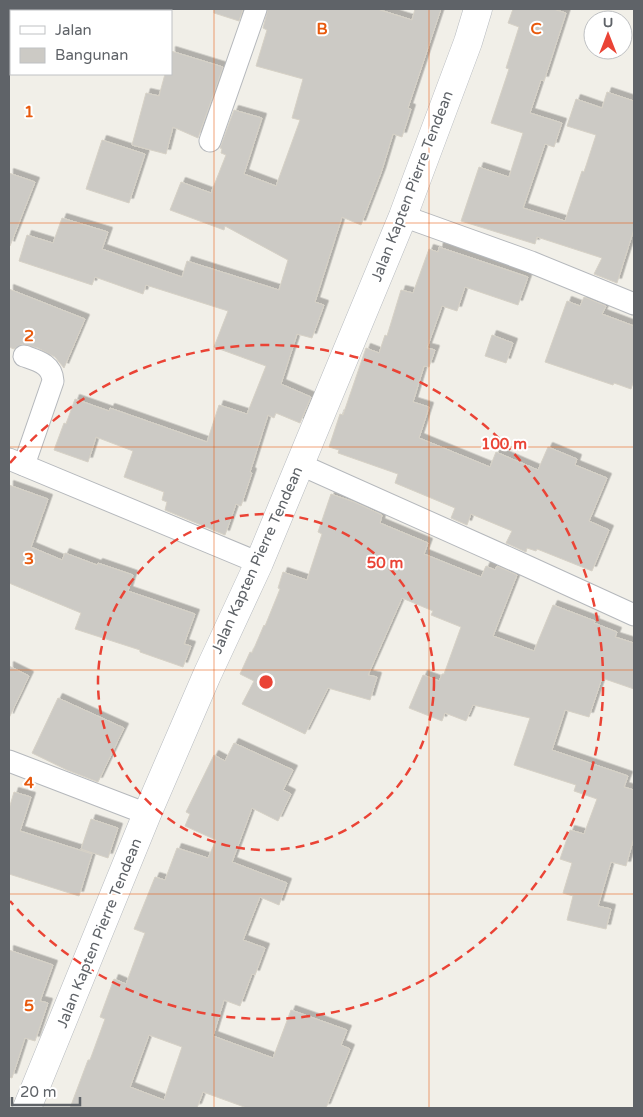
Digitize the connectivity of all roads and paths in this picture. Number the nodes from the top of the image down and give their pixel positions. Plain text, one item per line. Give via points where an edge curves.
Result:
1 (256, 9) edge
2 (478, 9) edge
3 (210, 141) dead end
4 (403, 216) junction
5 (634, 304) edge
6 (24, 356) dead end
7 (16, 462) edge
8 (299, 464) junction
9 (259, 563) junction
10 (634, 615) edge
11 (9, 761) edge
12 (148, 814) junction
13 (27, 1108) edge

1 - 3 street
2 - 4 main road, Jalan Kapten Pierre Tendean
4 - 5 street via 531,262
4 - 8 main road, Jalan Kapten Pierre Tendean
6 - 7 street via 44,363 54,381
7 - 9 street
8 - 9 main road, Jalan Kapten Pierre Tendean
8 - 10 street
9 - 12 main road, Jalan Kapten Pierre Tendean
11 - 12 street
12 - 13 main road, Jalan Kapten Pierre Tendean

